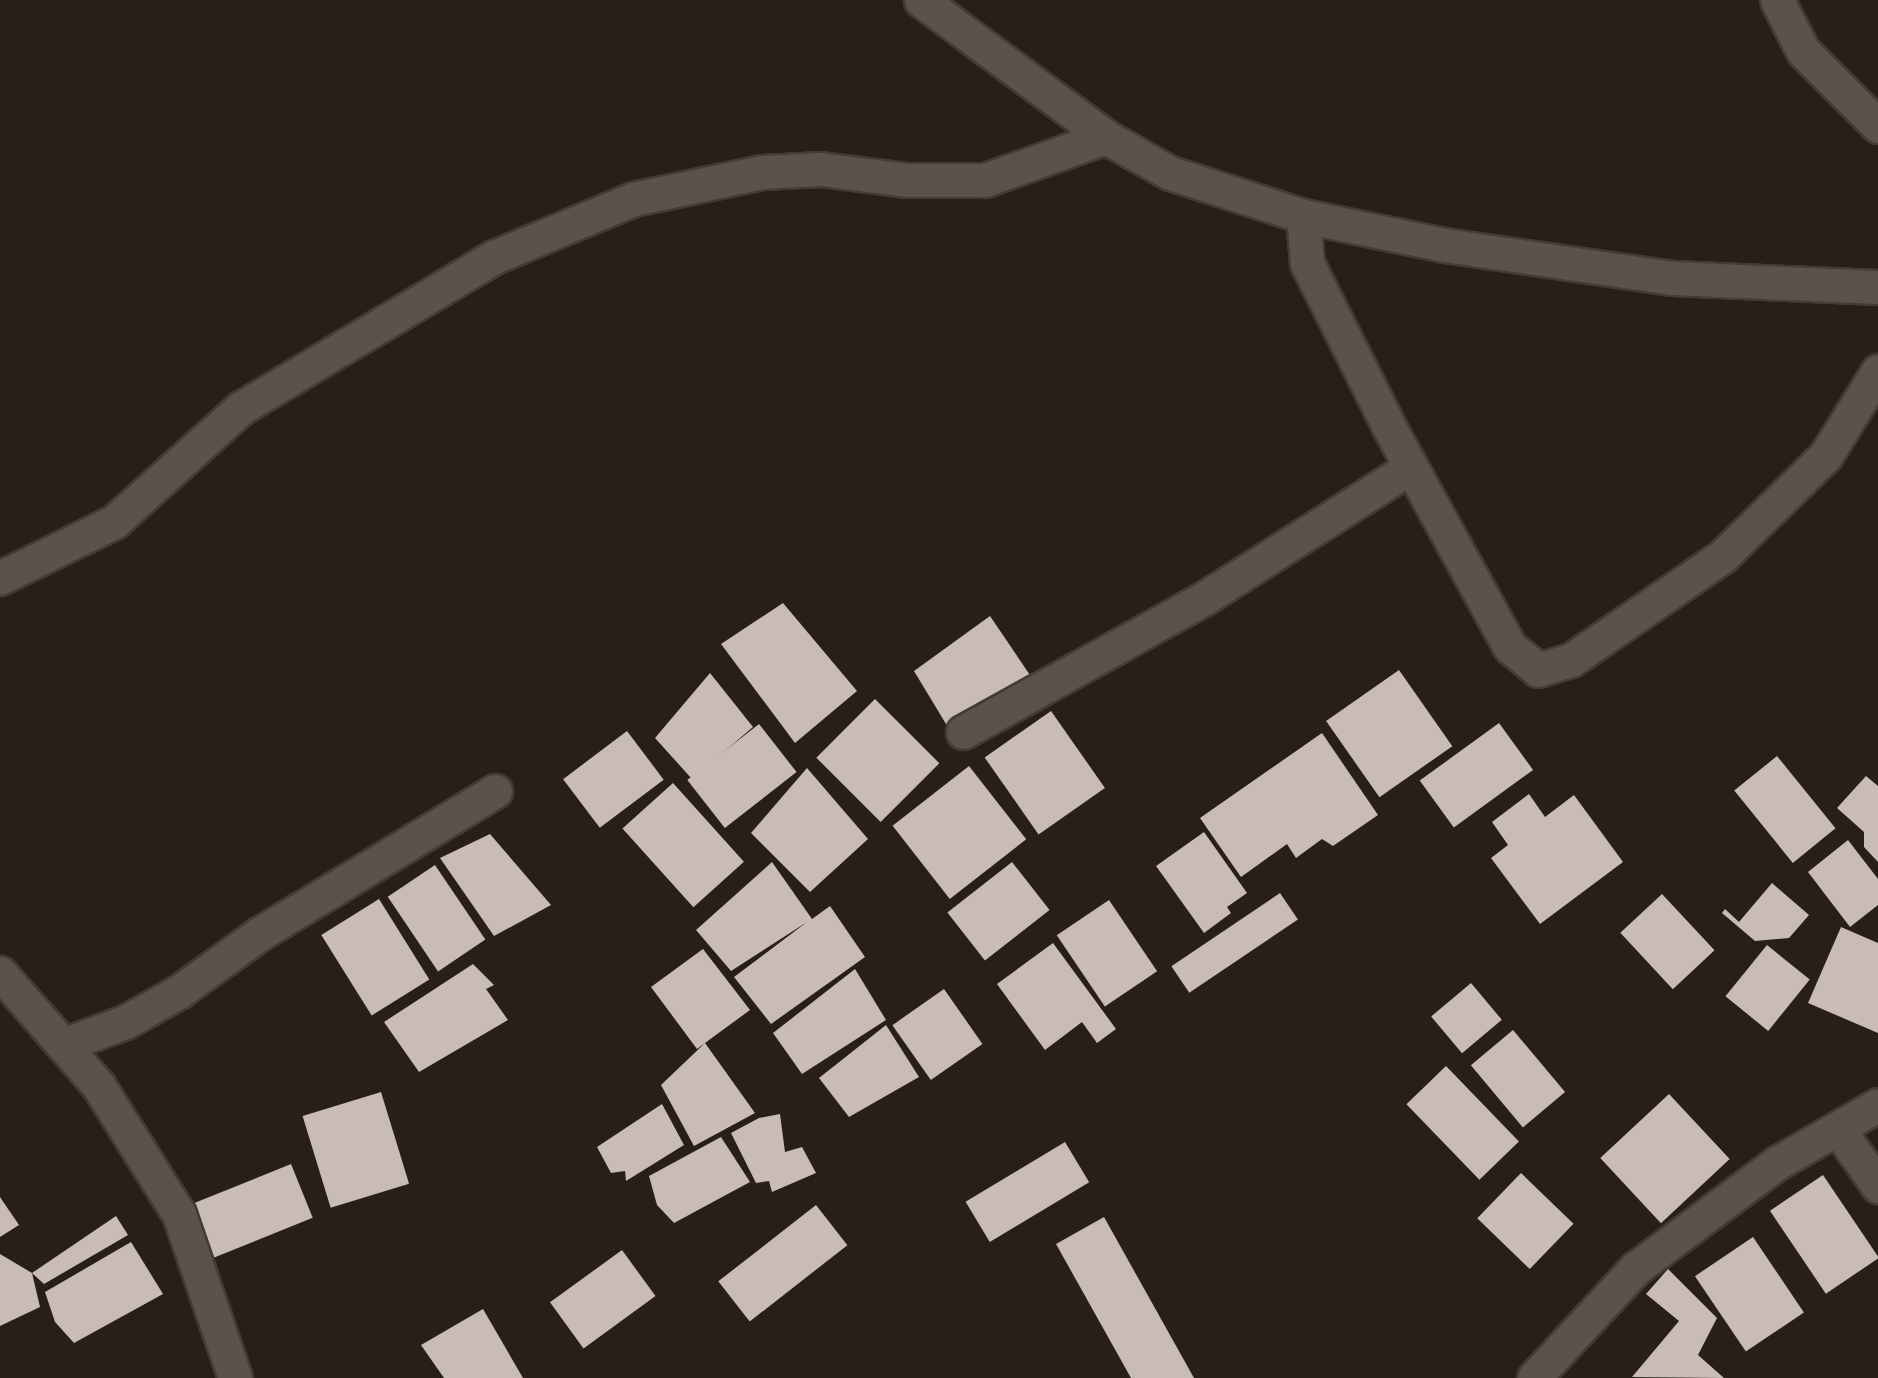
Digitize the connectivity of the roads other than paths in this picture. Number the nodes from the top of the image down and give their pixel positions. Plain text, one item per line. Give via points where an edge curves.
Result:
1 (921, 0) edge
2 (1777, 0) edge
3 (1878, 126) edge
4 (1106, 137) junction
5 (1303, 216) junction
6 (1878, 287) edge
7 (1878, 371) edge
8 (1411, 467) junction
9 (0, 578) edge
10 (963, 732) dead end
11 (495, 791) dead end
12 (0, 973) edge
13 (63, 1045) junction
14 (1878, 1105) edge
15 (1838, 1129) junction
16 (1878, 1186) edge
17 (235, 1378) edge
18 (1534, 1378) edge

1 - 4 street
2 - 3 street via 1803,51
4 - 5 street via 1170,173
4 - 9 street via 985,180 907,180 821,169 762,172 633,199 494,257 241,408 114,522
5 - 6 street via 1444,244 1672,278
5 - 8 street via 1307,262
7 - 8 street via 1826,455 1780,505 1723,555 1548,671 1527,665 1510,647
8 - 10 street via 1203,599
11 - 13 street via 259,934 180,991 125,1022
12 - 13 street
13 - 17 street via 98,1085 179,1214
14 - 15 street
15 - 16 street
15 - 18 street via 1777,1163 1635,1268

